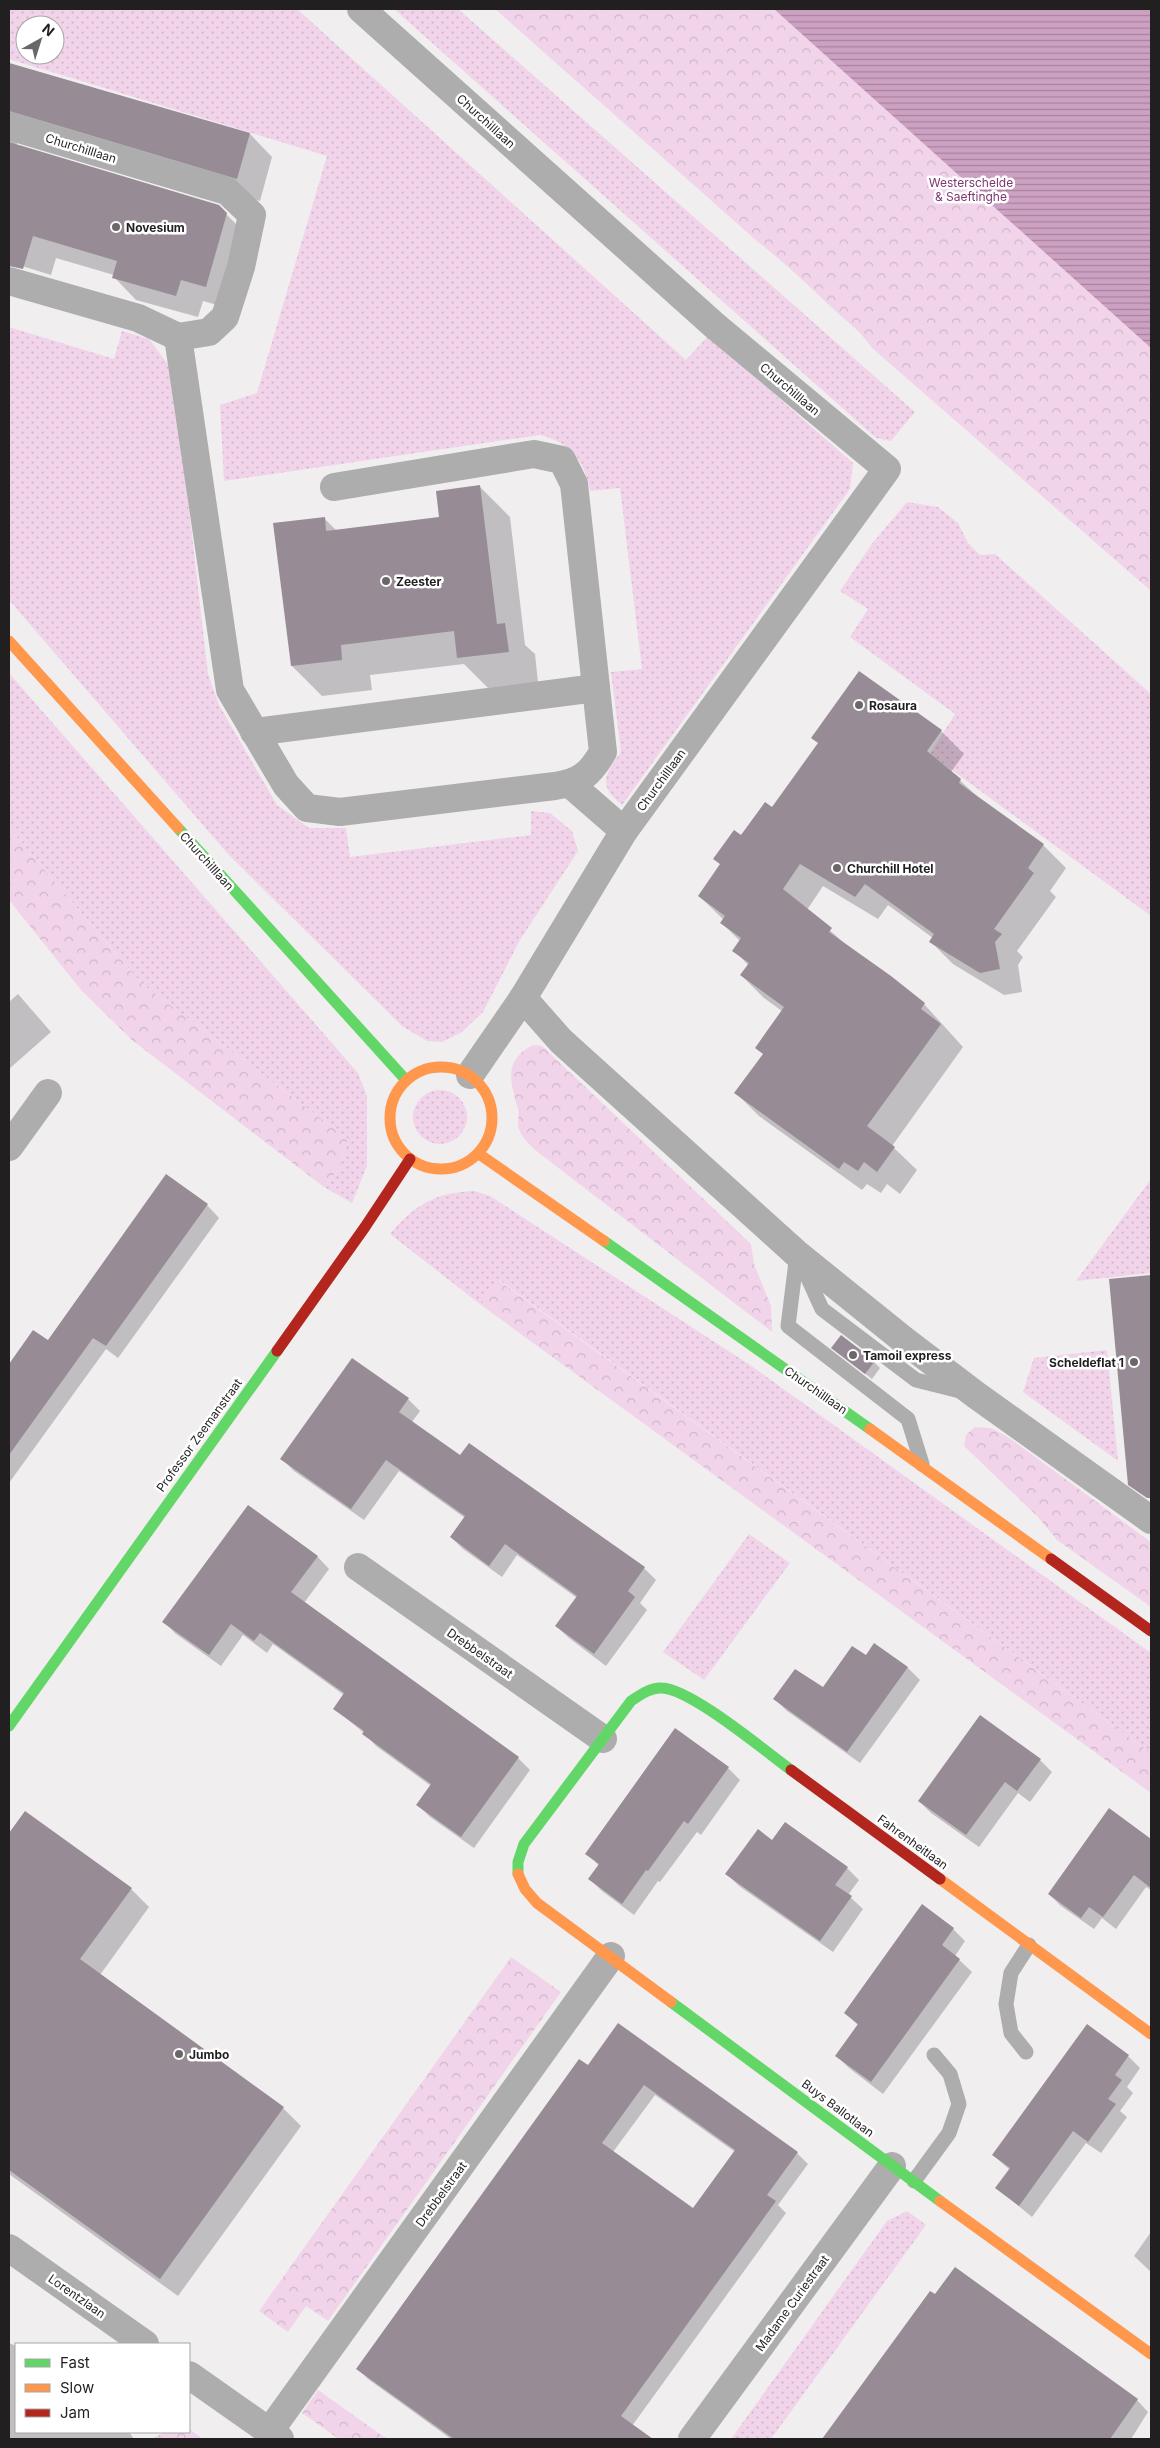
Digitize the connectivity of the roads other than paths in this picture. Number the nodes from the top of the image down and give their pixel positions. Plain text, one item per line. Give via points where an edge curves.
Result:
1 (361, 9) edge
2 (9, 126) edge
3 (9, 281) edge
4 (178, 337) junction
5 (334, 487) dead end
6 (9, 641) edge
7 (596, 688) junction
8 (254, 732) junction
9 (570, 784) junction
10 (624, 831) junction
11 (523, 998) junction
12 (470, 1075) junction
13 (405, 1079) junction
14 (48, 1093) dead end
15 (9, 1147) edge
16 (478, 1154) junction
17 (410, 1160) junction
18 (797, 1254) junction
19 (923, 1466) junction
20 (1151, 1520) edge
21 (358, 1567) dead end
22 (1151, 1631) edge
23 (9, 1726) edge
24 (603, 1739) junction
25 (1029, 1945) junction
26 (611, 1956) junction
27 (1151, 2034) edge
28 (1026, 2052) dead end
29 (934, 2055) dead end
30 (892, 2166) junction
31 (914, 2181) junction
32 (9, 2248) edge
33 (144, 2343) edge
34 (1151, 2354) edge
35 (190, 2376) edge
36 (274, 2436) edge
37 (692, 2439) edge

1 - 10 street, Churchilllaan via 714,326 887,469
2 - 4 street, Churchilllaan via 227,192 252,215 242,267 226,317 209,332
3 - 4 street via 138,318
4 - 8 street via 230,690
5 - 7 street via 534,454 562,460 574,484
6 - 13 street, Churchilllaan
7 - 8 street
7 - 9 street via 604,752 591,772
8 - 9 street via 286,785 307,808 340,812
9 - 10 street
10 - 11 street, Churchilllaan
11 - 12 street, Churchilllaan
11 - 18 street via 561,1041
12 - 13 street via 449,1066 426,1068
12 - 16 street via 489,1098 492,1127
13 - 17 street via 390,1105 392,1136
14 - 15 street
16 - 17 street via 458,1167 433,1169
16 - 19 street, Churchilllaan
17 - 23 street, Professor Zeemanstraat
18 - 19 lane via 788,1326 908,1419
18 - 20 street via 905,1342
19 - 22 street, Churchilllaan
21 - 24 street, Drebbelstraat
24 - 25 street, Fahrenheitlaan via 631,1701 652,1687 669,1688 693,1698
24 - 26 street, Buys Ballotlaan via 524,1844 517,1860 517,1876 537,1903
25 - 27 street, Fahrenheitlaan
25 - 28 lane via 1011,1973 1006,2004 1011,2033
26 - 30 street, Buys Ballotlaan
26 - 36 street, Drebbelstraat
29 - 31 lane via 950,2074 959,2104 949,2133
30 - 31 street, Buys Ballotlaan
30 - 37 street, Madame Curiestraat
31 - 34 street, Buys Ballotlaan
32 - 33 street, Lorentzlaan
35 - 36 street

